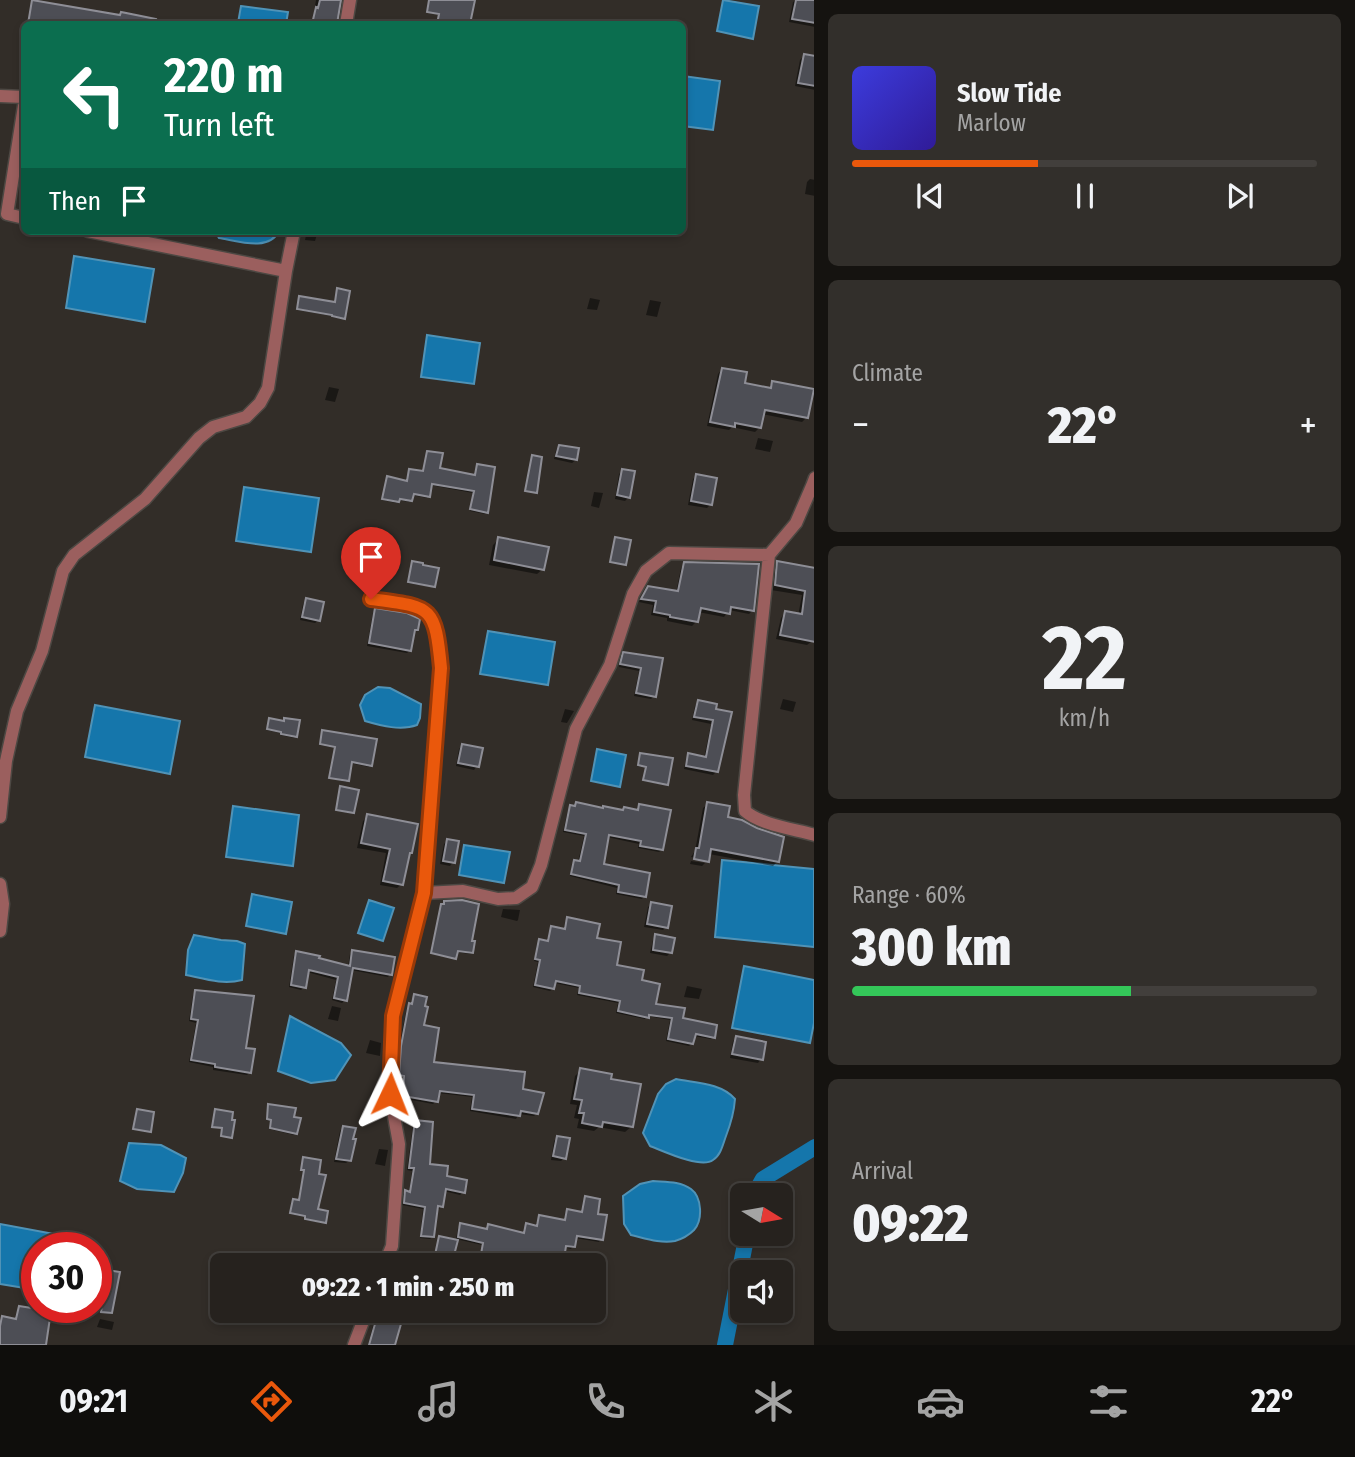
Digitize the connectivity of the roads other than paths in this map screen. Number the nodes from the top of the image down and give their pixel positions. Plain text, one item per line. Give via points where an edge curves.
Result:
1 (350, 0) edge
2 (346, 21) edge
3 (0, 96) edge
4 (21, 97) edge
5 (21, 125) edge
6 (21, 217) edge
7 (108, 235) edge
8 (293, 235) edge
9 (286, 271) junction
10 (814, 478) edge
11 (769, 555) junction
12 (371, 599) dead end
13 (0, 817) edge
14 (814, 835) edge
15 (0, 884) edge
16 (424, 893) junction
17 (0, 931) edge
18 (388, 1253) edge
19 (362, 1323) edge
20 (354, 1345) edge

1 - 2 street
3 - 4 street
5 - 6 street via 7,214
7 - 9 street
8 - 9 street
9 - 13 street via 268,388 260,403 246,416 213,427 199,438 145,499 74,555 63,571 42,651 17,711
10 - 11 street via 796,523
11 - 14 street via 745,811
11 - 16 street via 669,553 646,571 633,594 610,665 576,729 532,887 516,898 463,891
12 - 16 street via 415,606 429,613 437,631 441,668
15 - 17 street
16 - 18 street via 393,1016 390,1094 399,1144
19 - 20 street

